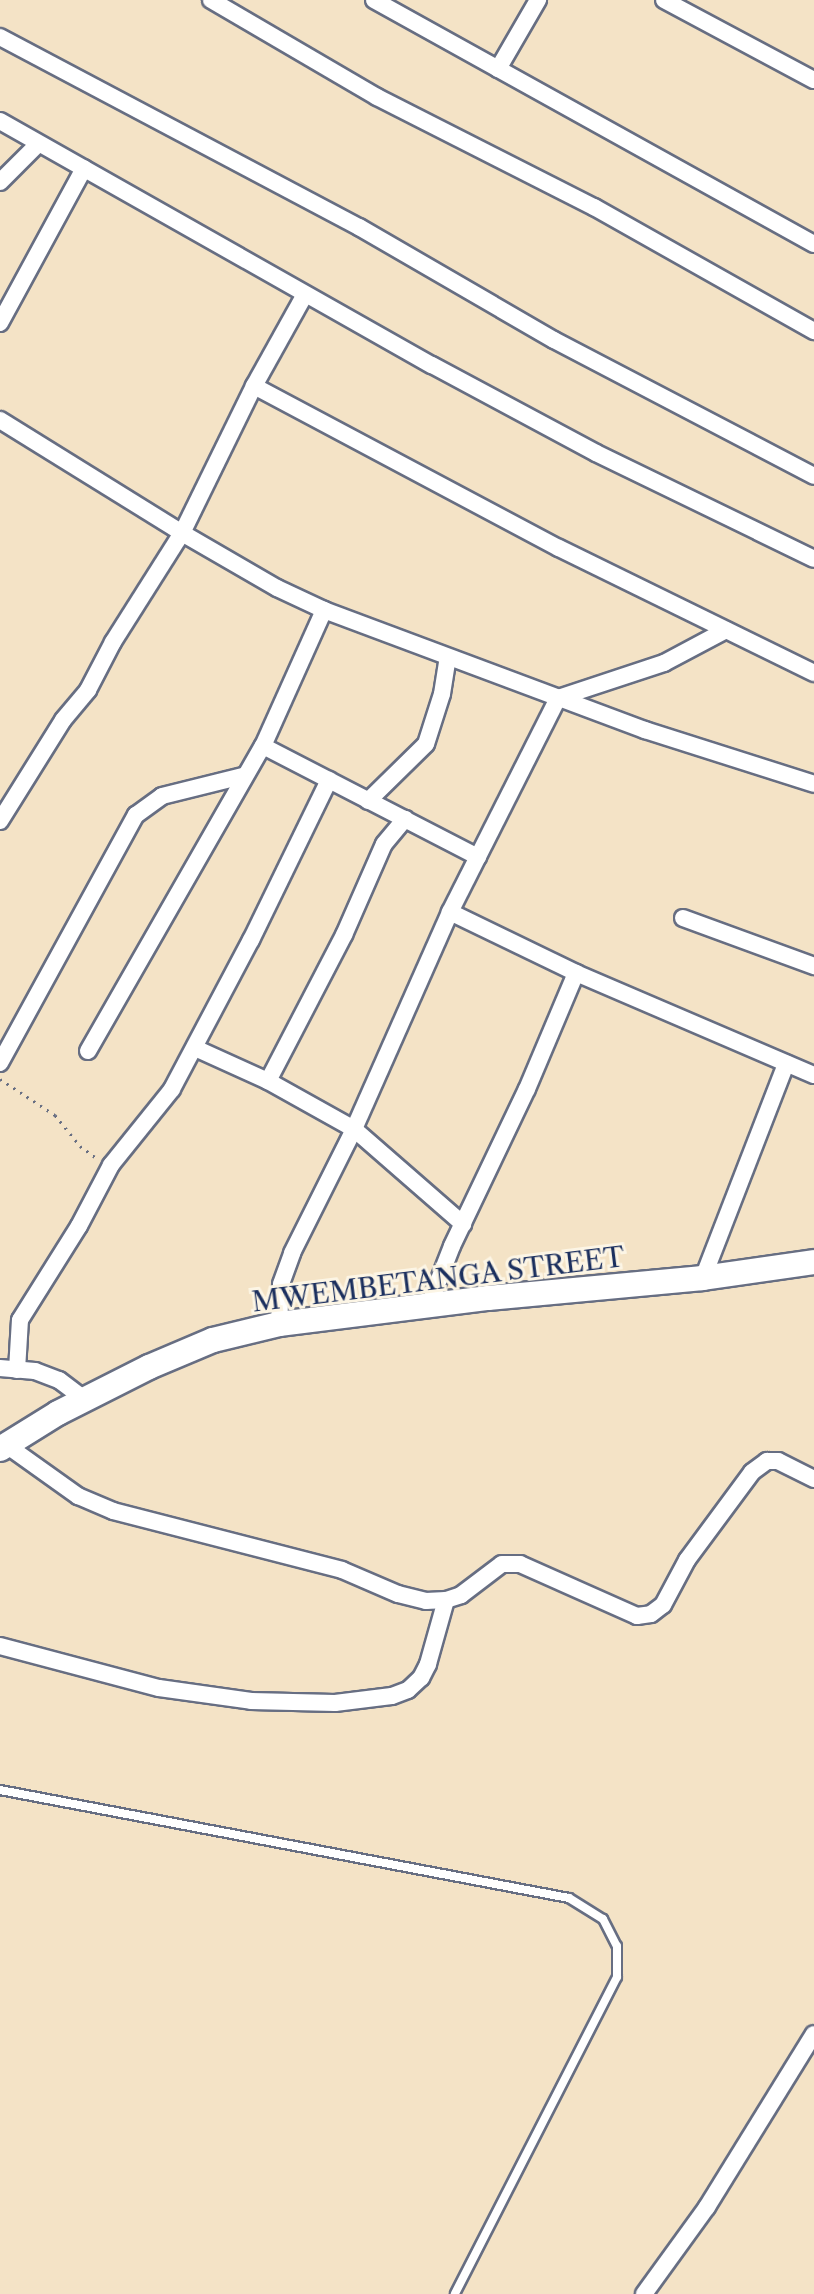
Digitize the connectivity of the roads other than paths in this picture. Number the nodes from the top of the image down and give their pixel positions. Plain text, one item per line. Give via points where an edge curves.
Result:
1 (211, 0) edge
2 (374, 0) edge
3 (538, 0) edge
4 (664, 0) edge
5 (0, 37) edge
6 (498, 69) junction
7 (814, 80) edge
8 (0, 121) edge
9 (38, 144) junction
10 (84, 168) junction
11 (0, 182) edge
12 (814, 244) edge
13 (304, 296) junction
14 (0, 323) edge
15 (814, 331) edge
16 (254, 386) junction
17 (0, 420) edge
18 (814, 476) edge
19 (182, 533) junction
20 (814, 559) edge
21 (324, 610) junction
22 (726, 630) junction
23 (448, 657) junction
24 (814, 673) edge
25 (558, 698) junction
26 (263, 746) junction
27 (243, 776) junction
28 (329, 780) junction
29 (814, 784) edge
30 (368, 801) junction
31 (405, 819) junction
32 (0, 821) edge
33 (478, 857) junction
34 (450, 912) junction
35 (683, 918) dead end
36 (814, 966) edge
37 (576, 973) junction
38 (195, 1048) junction
39 (88, 1051) dead end
40 (0, 1063) edge
41 (786, 1064) junction
42 (814, 1075) edge
43 (268, 1081) junction
44 (354, 1129) junction
45 (463, 1224) junction
46 (814, 1262) edge
47 (703, 1278) junction
48 (429, 1305) junction
49 (279, 1324) junction
50 (8, 1369) edge
51 (84, 1399) junction
52 (3, 1446) edge
53 (814, 1479) edge
54 (446, 1600) junction
55 (0, 1646) edge
56 (0, 1790) edge
57 (814, 2034) edge
58 (455, 2294) edge
59 (644, 2294) edge

1 - 15 street via 377,97 594,207
2 - 6 street
3 - 6 street
4 - 7 street
5 - 18 street
6 - 12 street
8 - 9 street
9 - 10 street
9 - 11 street
10 - 13 street
10 - 14 street
13 - 16 street
13 - 20 street via 596,453
16 - 19 street
16 - 22 street
17 - 19 street
19 - 21 street
19 - 32 street via 88,690 63,720
21 - 23 street
21 - 26 street
22 - 24 street
22 - 25 street via 664,663
23 - 25 street
23 - 30 street via 426,744
25 - 29 street
25 - 33 street
26 - 27 street
26 - 28 street
27 - 39 street
27 - 40 street via 162,796 136,815
28 - 30 street
28 - 38 street
30 - 31 street
31 - 33 street
31 - 43 street via 384,844 344,935
33 - 34 street
34 - 37 street
34 - 44 street
35 - 36 street
37 - 41 street
37 - 45 street
38 - 43 street
38 - 50 street via 172,1089 111,1165 20,1320
41 - 42 street
41 - 47 street
43 - 44 street
44 - 45 street
44 - 49 street via 292,1253 281,1284
45 - 48 street
46 - 47 street, MWEMBETANGA STREET
47 - 48 street, MWEMBETANGA STREET
48 - 49 street, MWEMBETANGA STREET
49 - 51 street, MWEMBETANGA STREET via 213,1340
50 - 51 street via 59,1380
51 - 52 street, MWEMBETANGA STREET
52 - 54 street via 78,1496 113,1511 342,1570 398,1594
53 - 54 street via 778,1461 767,1461 752,1472 687,1560 672,1592 651,1614 621,1611 520,1564 502,1564
54 - 55 street via 421,1678 392,1696 335,1703 251,1701 159,1688
56 - 58 lane via 569,1898 603,1919 617,1946 617,1977
57 - 59 street via 707,2207

